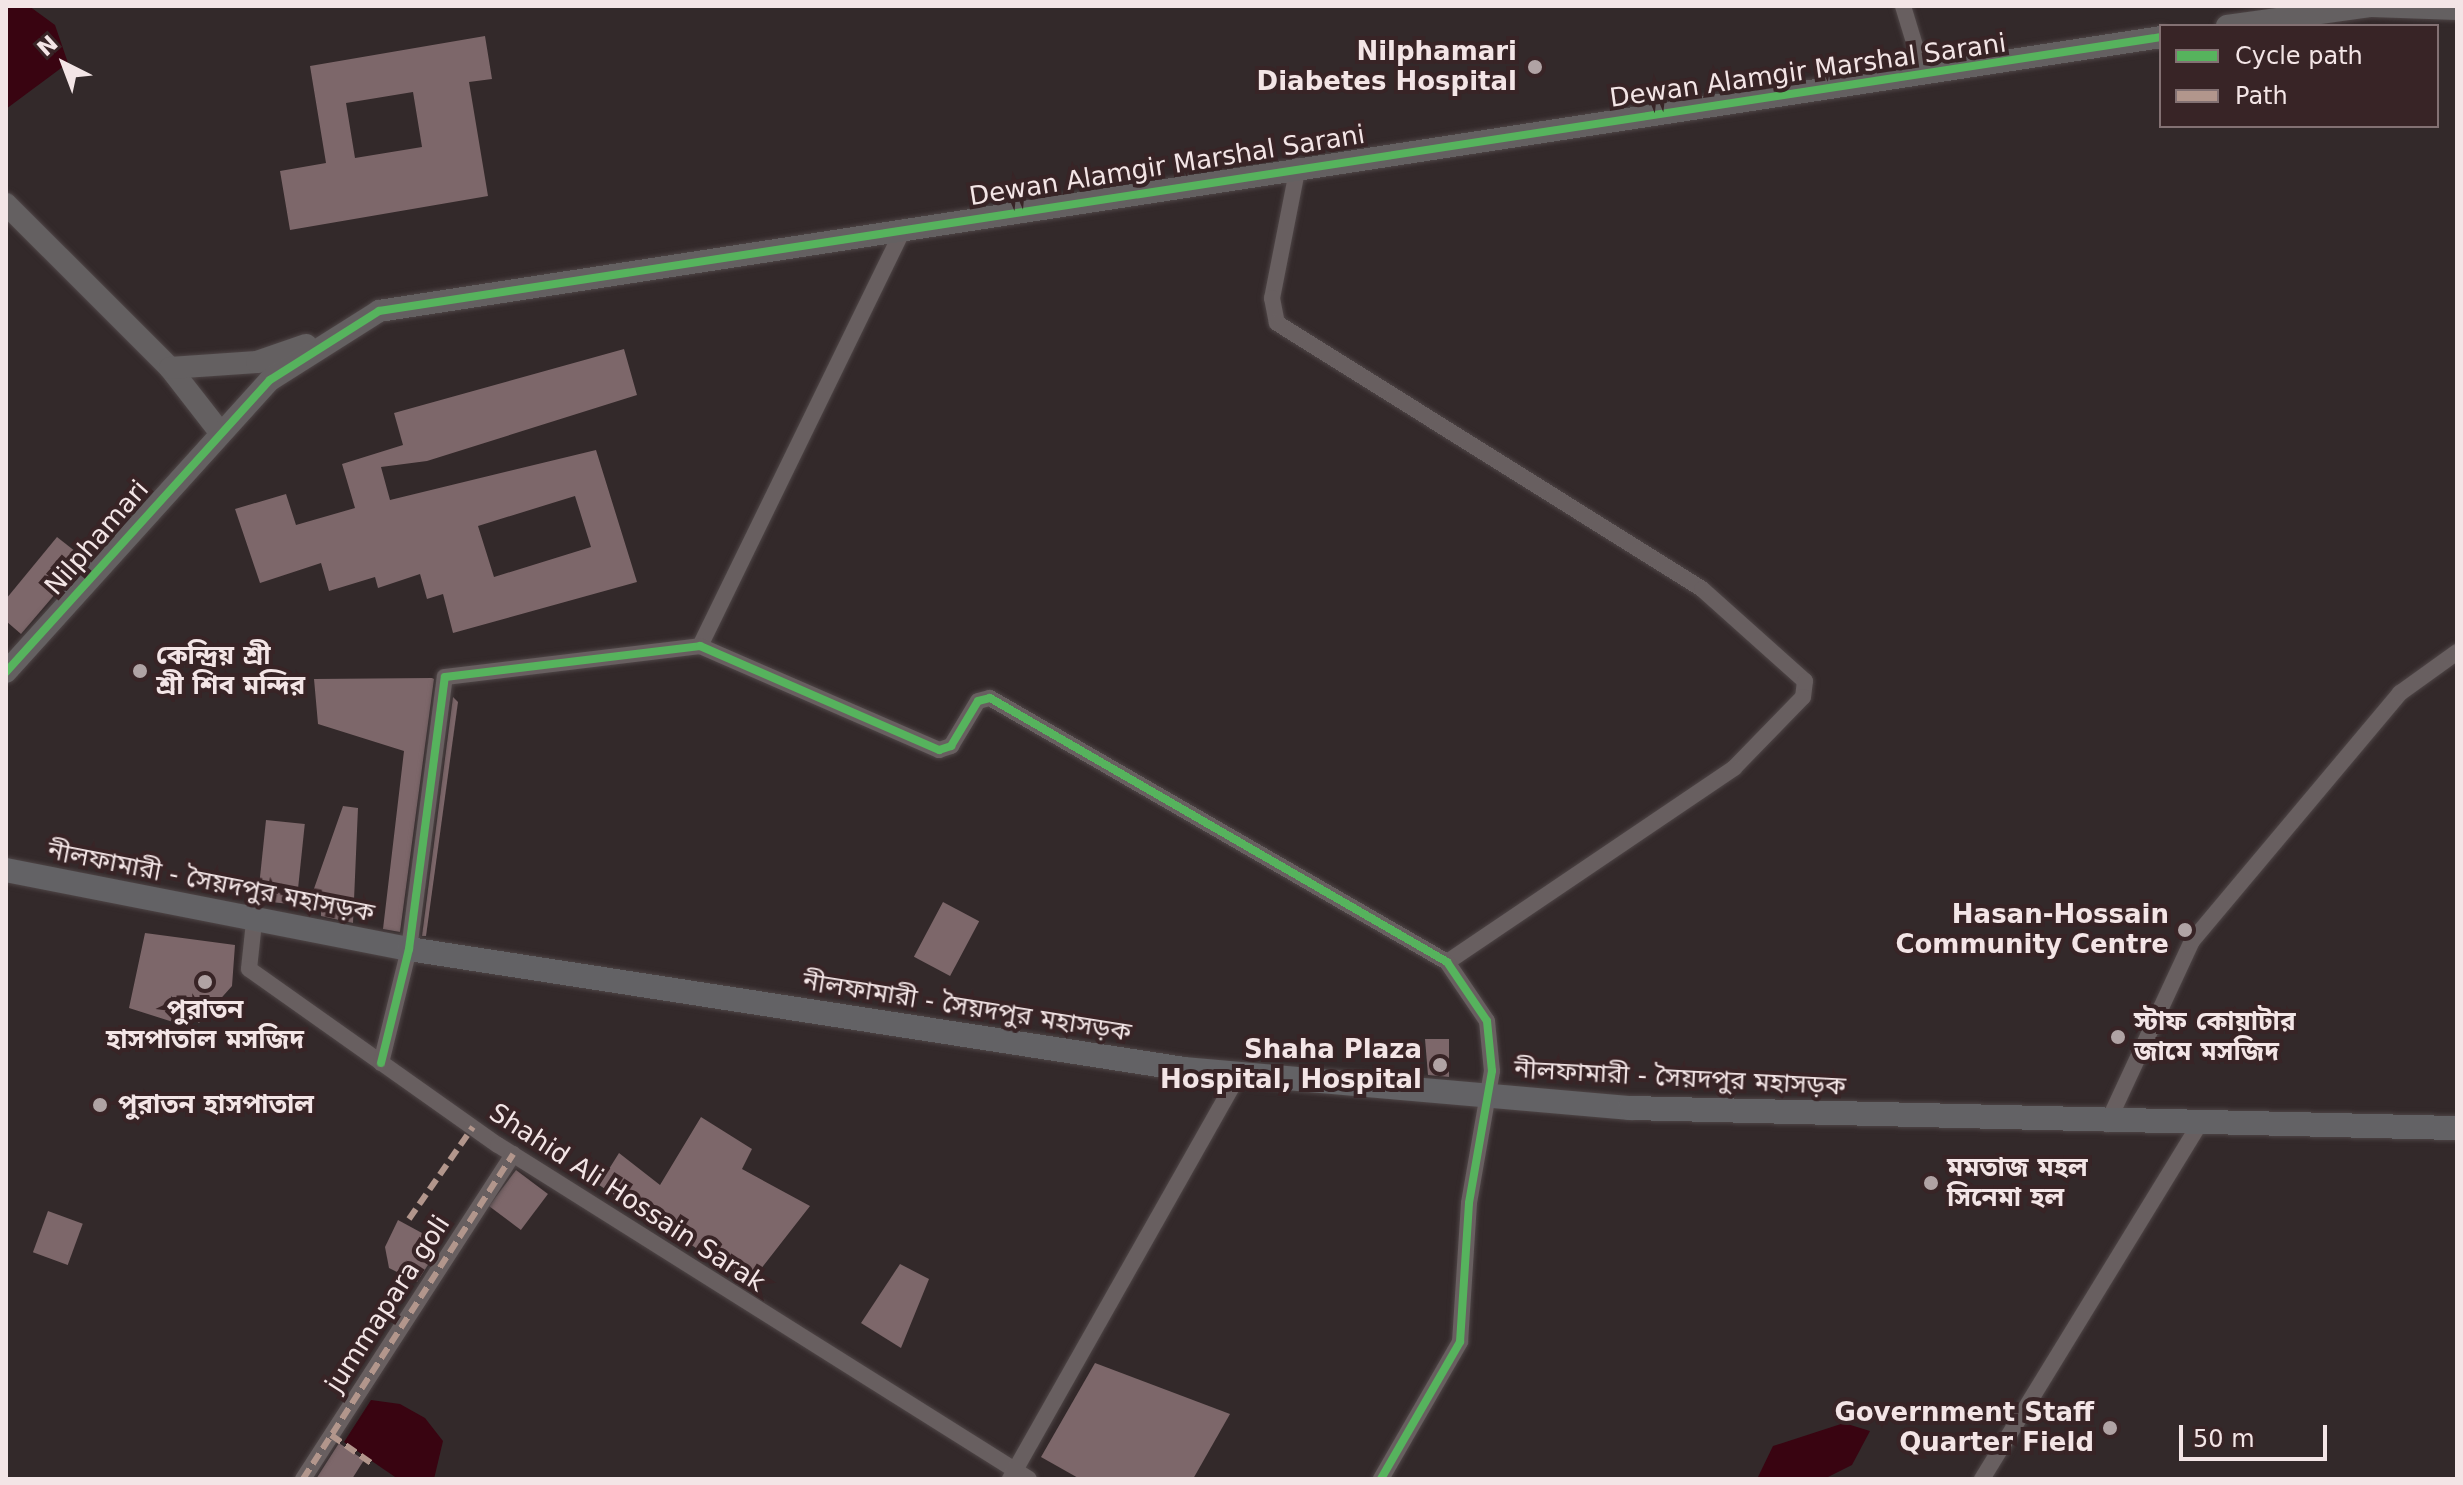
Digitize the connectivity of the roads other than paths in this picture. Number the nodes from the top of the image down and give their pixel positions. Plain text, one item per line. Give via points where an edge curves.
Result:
1 (1903, 6) edge
2 (2457, 9) edge
3 (2242, 24) edge
4 (2159, 37) edge
5 (1924, 75) junction
6 (1298, 166) junction
7 (6, 204) edge
8 (904, 227) junction
9 (331, 336) junction
10 (170, 368) junction
11 (219, 431) junction
12 (700, 646) junction
13 (2457, 652) edge
14 (6, 672) edge
15 (6, 870) edge
16 (254, 922) junction
17 (409, 949) junction
18 (1447, 962) junction
19 (381, 1063) junction
20 (1239, 1074) junction
21 (1489, 1096) junction
22 (2107, 1124) junction
23 (2199, 1125) junction
24 (2457, 1128) edge
25 (513, 1154) junction
26 (1018, 1476) edge
27 (303, 1479) edge
28 (1381, 1479) edge
29 (1982, 1479) edge

1 - 5 street
2 - 3 street via 2372,6
4 - 5 street, Dewan Alamgir Marshal Sarani
5 - 6 street, Dewan Alamgir Marshal Sarani
6 - 8 street, Dewan Alamgir Marshal Sarani
6 - 18 street via 1272,298 1277,323 1702,589 1805,681 1803,697 1734,768
7 - 10 street
8 - 9 street, Dewan Alamgir Marshal Sarani via 379,311
8 - 12 street
9 - 10 street via 257,362
9 - 11 street, Dewan Alamgir Marshal Sarani via 270,380
10 - 11 street
11 - 14 street, Nilphamari
12 - 17 street via 445,677
12 - 18 street via 925,748 951,746 978,701 990,698
13 - 22 street via 2400,693 2192,941
15 - 16 main road, নীলফামারী - সৈয়দপুর মহাসড়ক
16 - 17 main road, নীলফামারী - সৈয়দপুর মহাসড়ক
16 - 19 street, Shahid Ali Hossain Sarak via 249,969
17 - 19 street
17 - 20 main road, নীলফামারী - সৈয়দপুর মহাসড়ক
18 - 21 street via 1487,1021
19 - 25 street, Shahid Ali Hossain Sarak
20 - 21 main road, নীলফামারী - সৈয়দপুর মহাসড়ক
20 - 26 street
21 - 22 main road, নীলফামারী - সৈয়দপুর মহাসড়ক via 1630,1108
21 - 28 street via 1469,1203 1460,1342
22 - 23 main road, নীলফামারী - সৈয়দপুর মহাসড়ক
23 - 24 main road, নীলফামারী - সৈয়দপুর মহাসড়ক
23 - 29 street
25 - 26 street, Shahid Ali Hossain Sarak
25 - 27 street, jummapara goli

